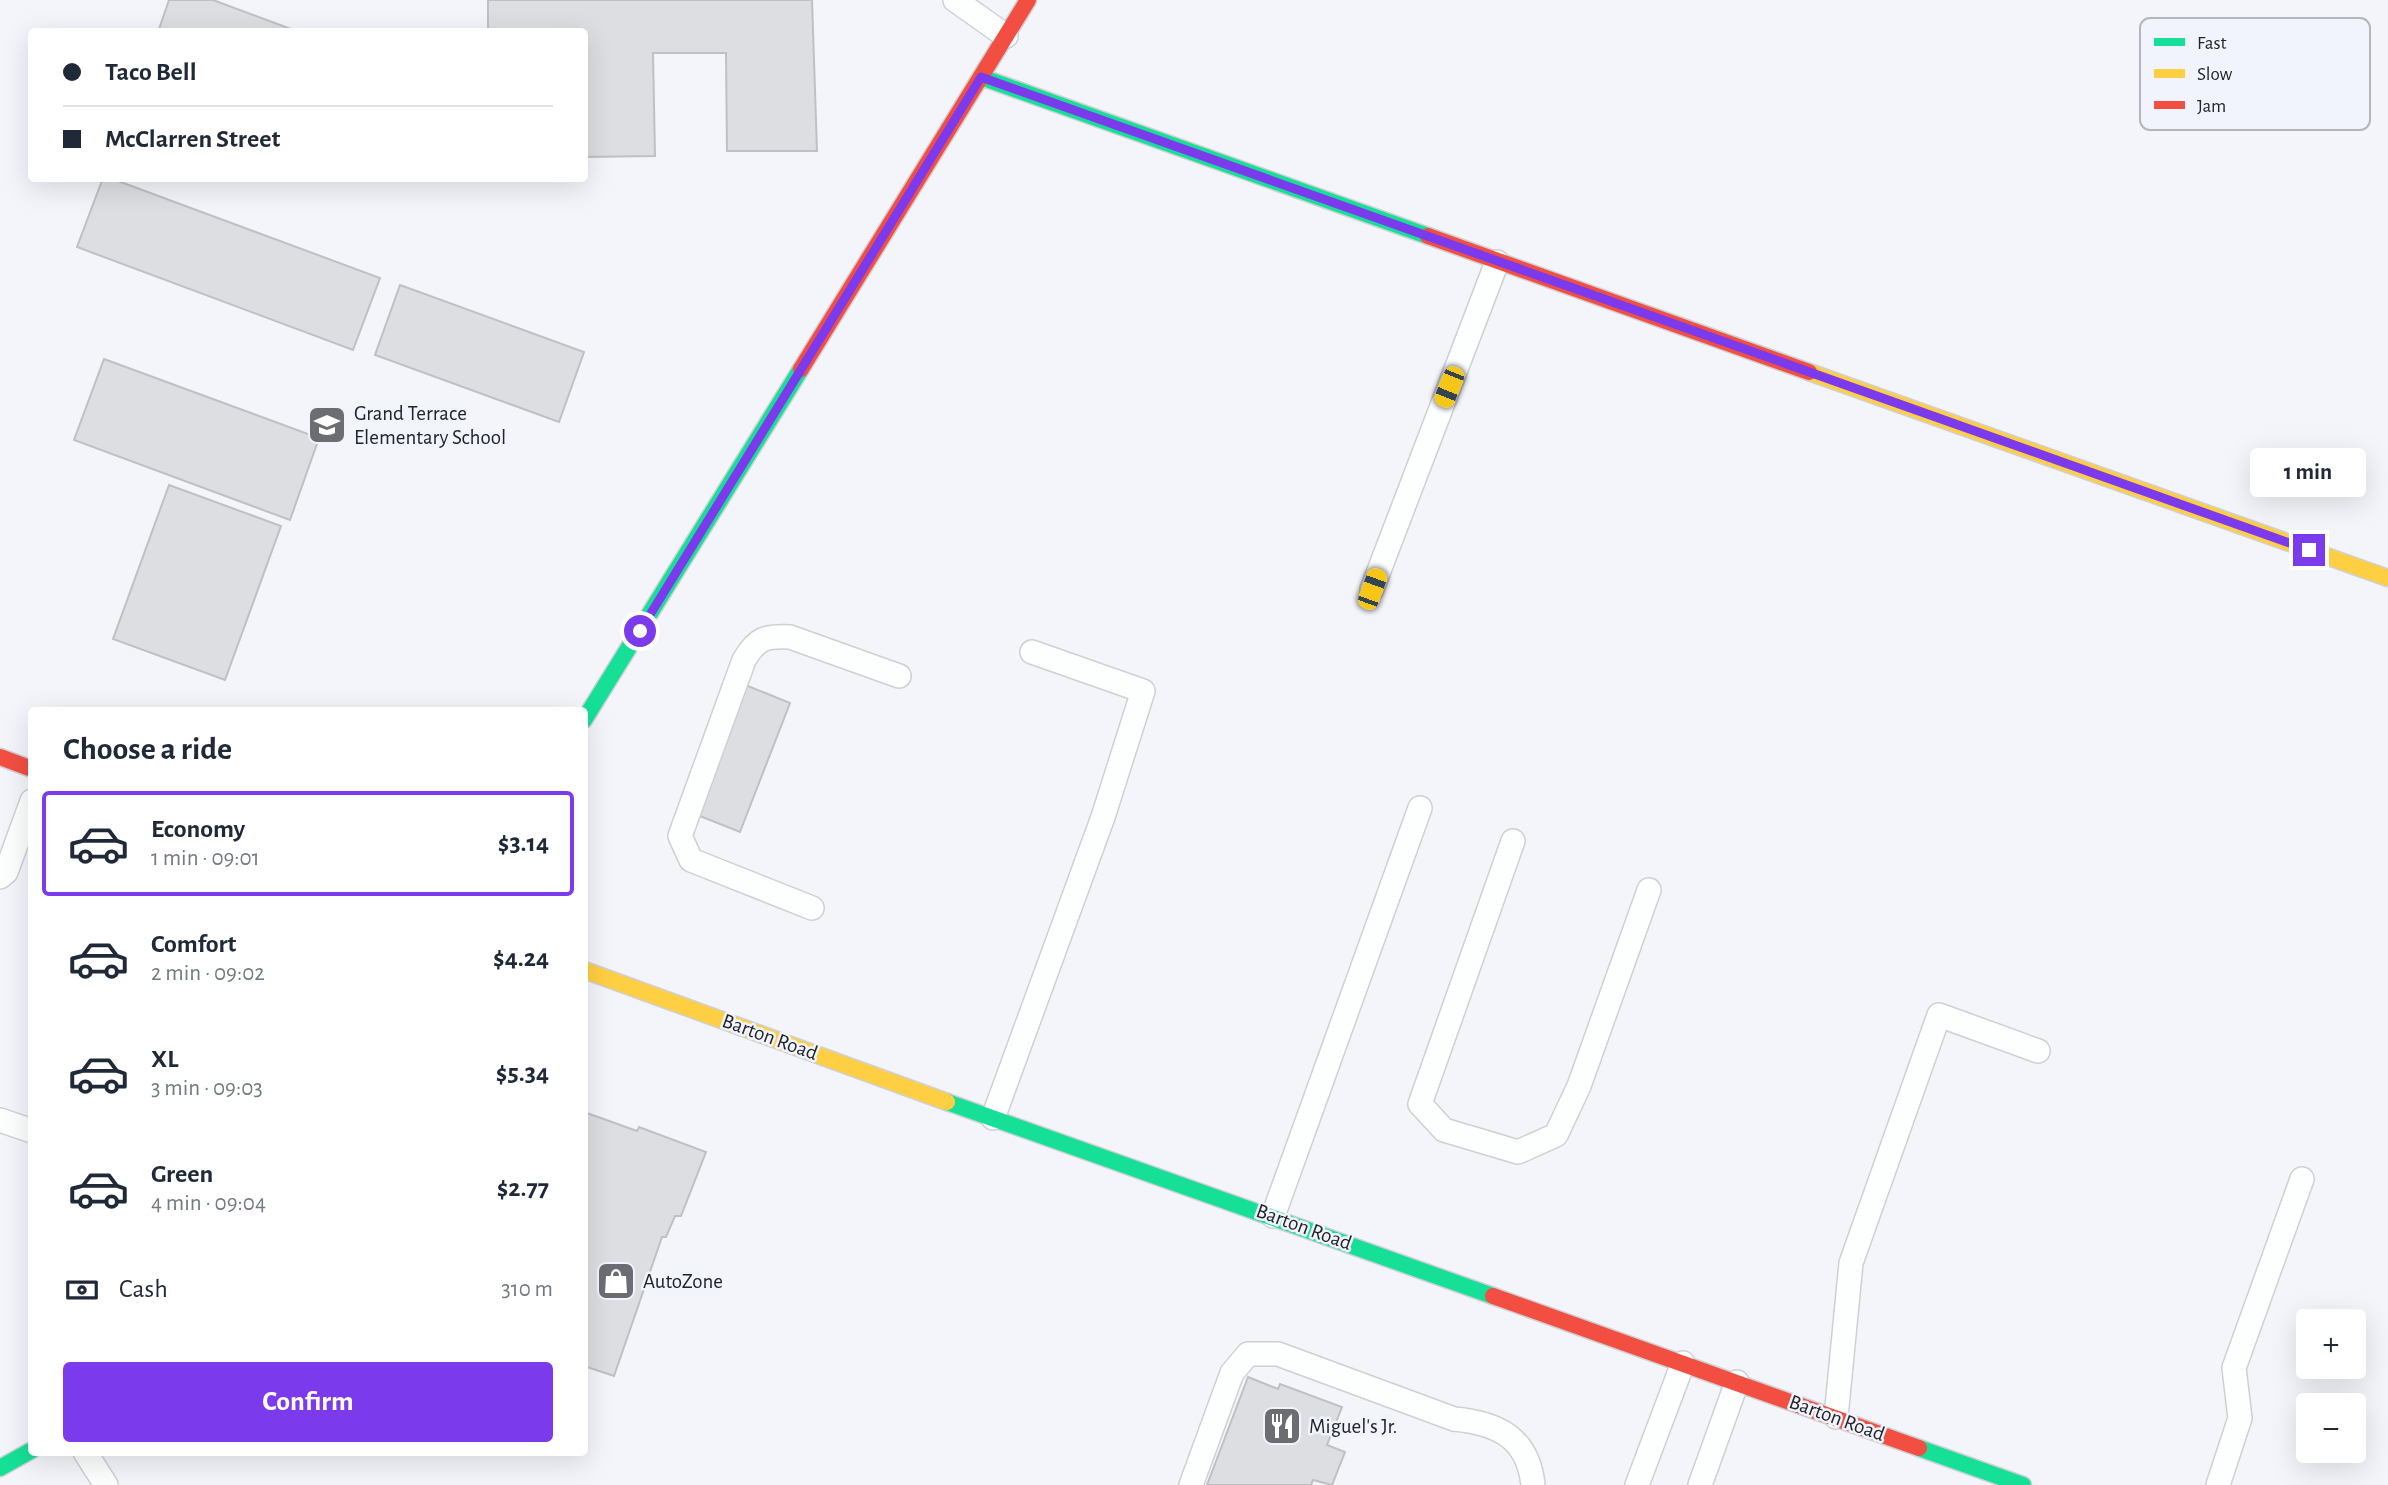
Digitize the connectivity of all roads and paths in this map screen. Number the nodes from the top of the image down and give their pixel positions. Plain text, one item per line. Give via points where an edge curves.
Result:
1 (955, 0) edge
2 (1028, 0) edge
3 (1006, 36) junction
4 (981, 77) junction
5 (1497, 262) junction
6 (2388, 578) edge
7 (1372, 589) dead end
8 (1032, 652) dead end
9 (899, 677) dead end
10 (588, 714) edge
11 (0, 757) edge
12 (28, 768) edge
13 (1420, 808) dead end
14 (28, 812) edge
15 (1513, 841) dead end
16 (0, 877) edge
17 (1648, 890) dead end
18 (812, 908) dead end
19 (588, 971) edge
20 (2038, 1051) dead end
21 (993, 1118) junction
22 (0, 1120) edge
23 (28, 1130) edge
24 (2302, 1179) dead end
25 (1273, 1216) junction
26 (1683, 1363) junction
27 (1737, 1382) junction
28 (1836, 1417) junction
29 (28, 1452) edge
30 (88, 1456) edge
31 (0, 1468) edge
32 (106, 1485) edge
33 (1191, 1485) edge
34 (1533, 1485) edge
35 (1637, 1485) edge
36 (1700, 1485) edge
37 (2022, 1485) edge
38 (2218, 1485) edge

1 - 3 lane
2 - 3 street
3 - 4 street
4 - 5 street
4 - 10 street
5 - 6 street
5 - 7 lane
8 - 21 lane via 1143,691 1104,817
9 - 18 lane via 790,637 773,636 754,643 744,660 680,836 691,860
11 - 12 street
13 - 25 lane
14 - 16 lane via 6,872
15 - 17 lane via 1420,1104 1444,1130 1518,1152 1556,1135 1579,1086
19 - 21 street, Barton Road
20 - 28 lane via 1939,1015 1851,1263
21 - 25 street, Barton Road
22 - 23 lane
24 - 38 lane via 2234,1368 2240,1418
25 - 26 street, Barton Road
26 - 27 street, Barton Road
26 - 35 lane
27 - 28 street, Barton Road
27 - 36 lane
28 - 37 street, Barton Road
29 - 31 street
30 - 32 lane
33 - 34 lane via 1232,1373 1248,1354 1278,1354 1454,1419 1485,1422 1510,1436 1526,1457

